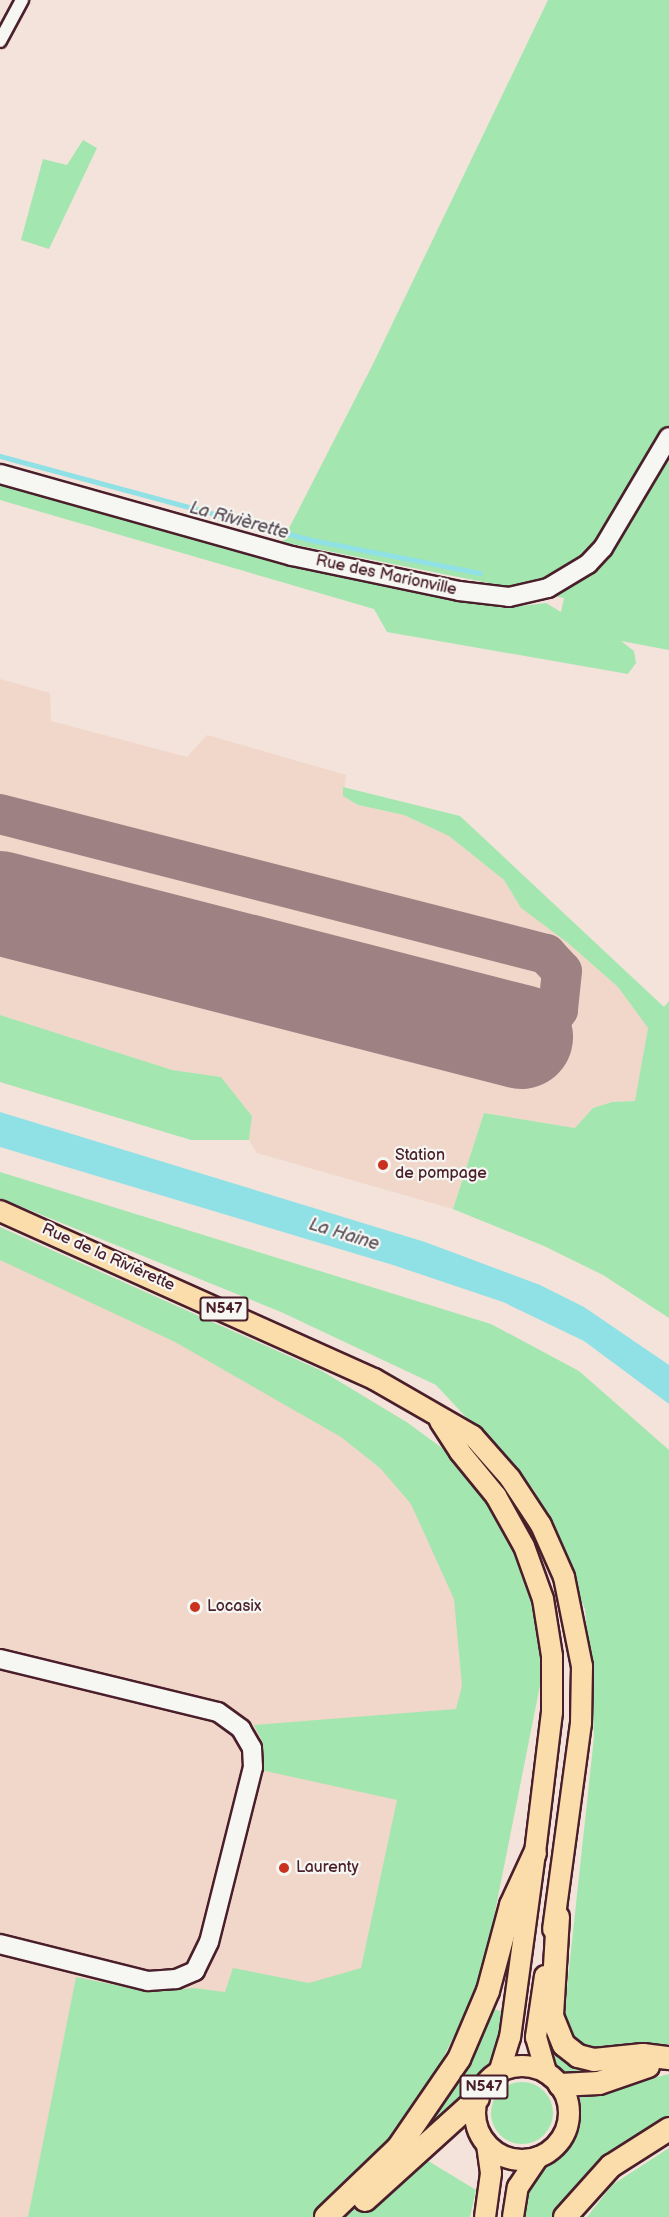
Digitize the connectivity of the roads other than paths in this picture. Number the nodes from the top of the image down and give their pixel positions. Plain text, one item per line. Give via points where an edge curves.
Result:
1 (22, 0) edge
2 (0, 41) edge
3 (669, 437) edge
4 (0, 474) edge
5 (0, 1210) edge
6 (440, 1420) junction
7 (0, 1659) edge
8 (535, 1853) junction
9 (558, 1917) junction
10 (0, 1944) edge
11 (669, 2058) edge
12 (669, 2063) edge
13 (499, 2073) junction
14 (553, 2079) junction
15 (478, 2098) junction
16 (669, 2129) edge
17 (487, 2145) junction
18 (538, 2157) junction
19 (326, 2217) edge
20 (343, 2217) edge
21 (485, 2217) edge
22 (513, 2217) edge
23 (565, 2217) edge

1 - 2 street
3 - 4 street, Rue des Marionville via 603,548 588,564 548,588 509,597 459,591 292,556
5 - 6 main road, Rue de la Rivièrette / N547 via 332,1358
6 - 8 main road, N547 via 511,1521 543,1599 552,1656 552,1701
6 - 9 main road, N547 via 473,1436 516,1485 554,1551 572,1603 582,1666 581,1723
7 - 10 street via 218,1712 241,1729 252,1748 253,1767 209,1942 202,1960 187,1977 148,1981
8 - 13 main road, N547 via 510,2037
8 - 19 highway via 511,1905 488,1991 459,2059 398,2148
9 - 11 highway via 552,2016 564,2045 594,2060 643,2055
9 - 14 main road, N547 via 550,1936 536,2037
12 - 14 highway via 639,2068 590,2085
13 - 14 main road, N547 via 525,2066
13 - 15 main road, N547 via 485,2084
14 - 18 main road, N547 via 568,2106 566,2130 553,2148
15 - 17 main road, N547 via 475,2118
15 - 20 highway via 390,2180
16 - 23 highway via 611,2166
17 - 18 main road via 510,2158
17 - 21 main road, N547 via 491,2173
18 - 22 main road, N547 via 518,2187

